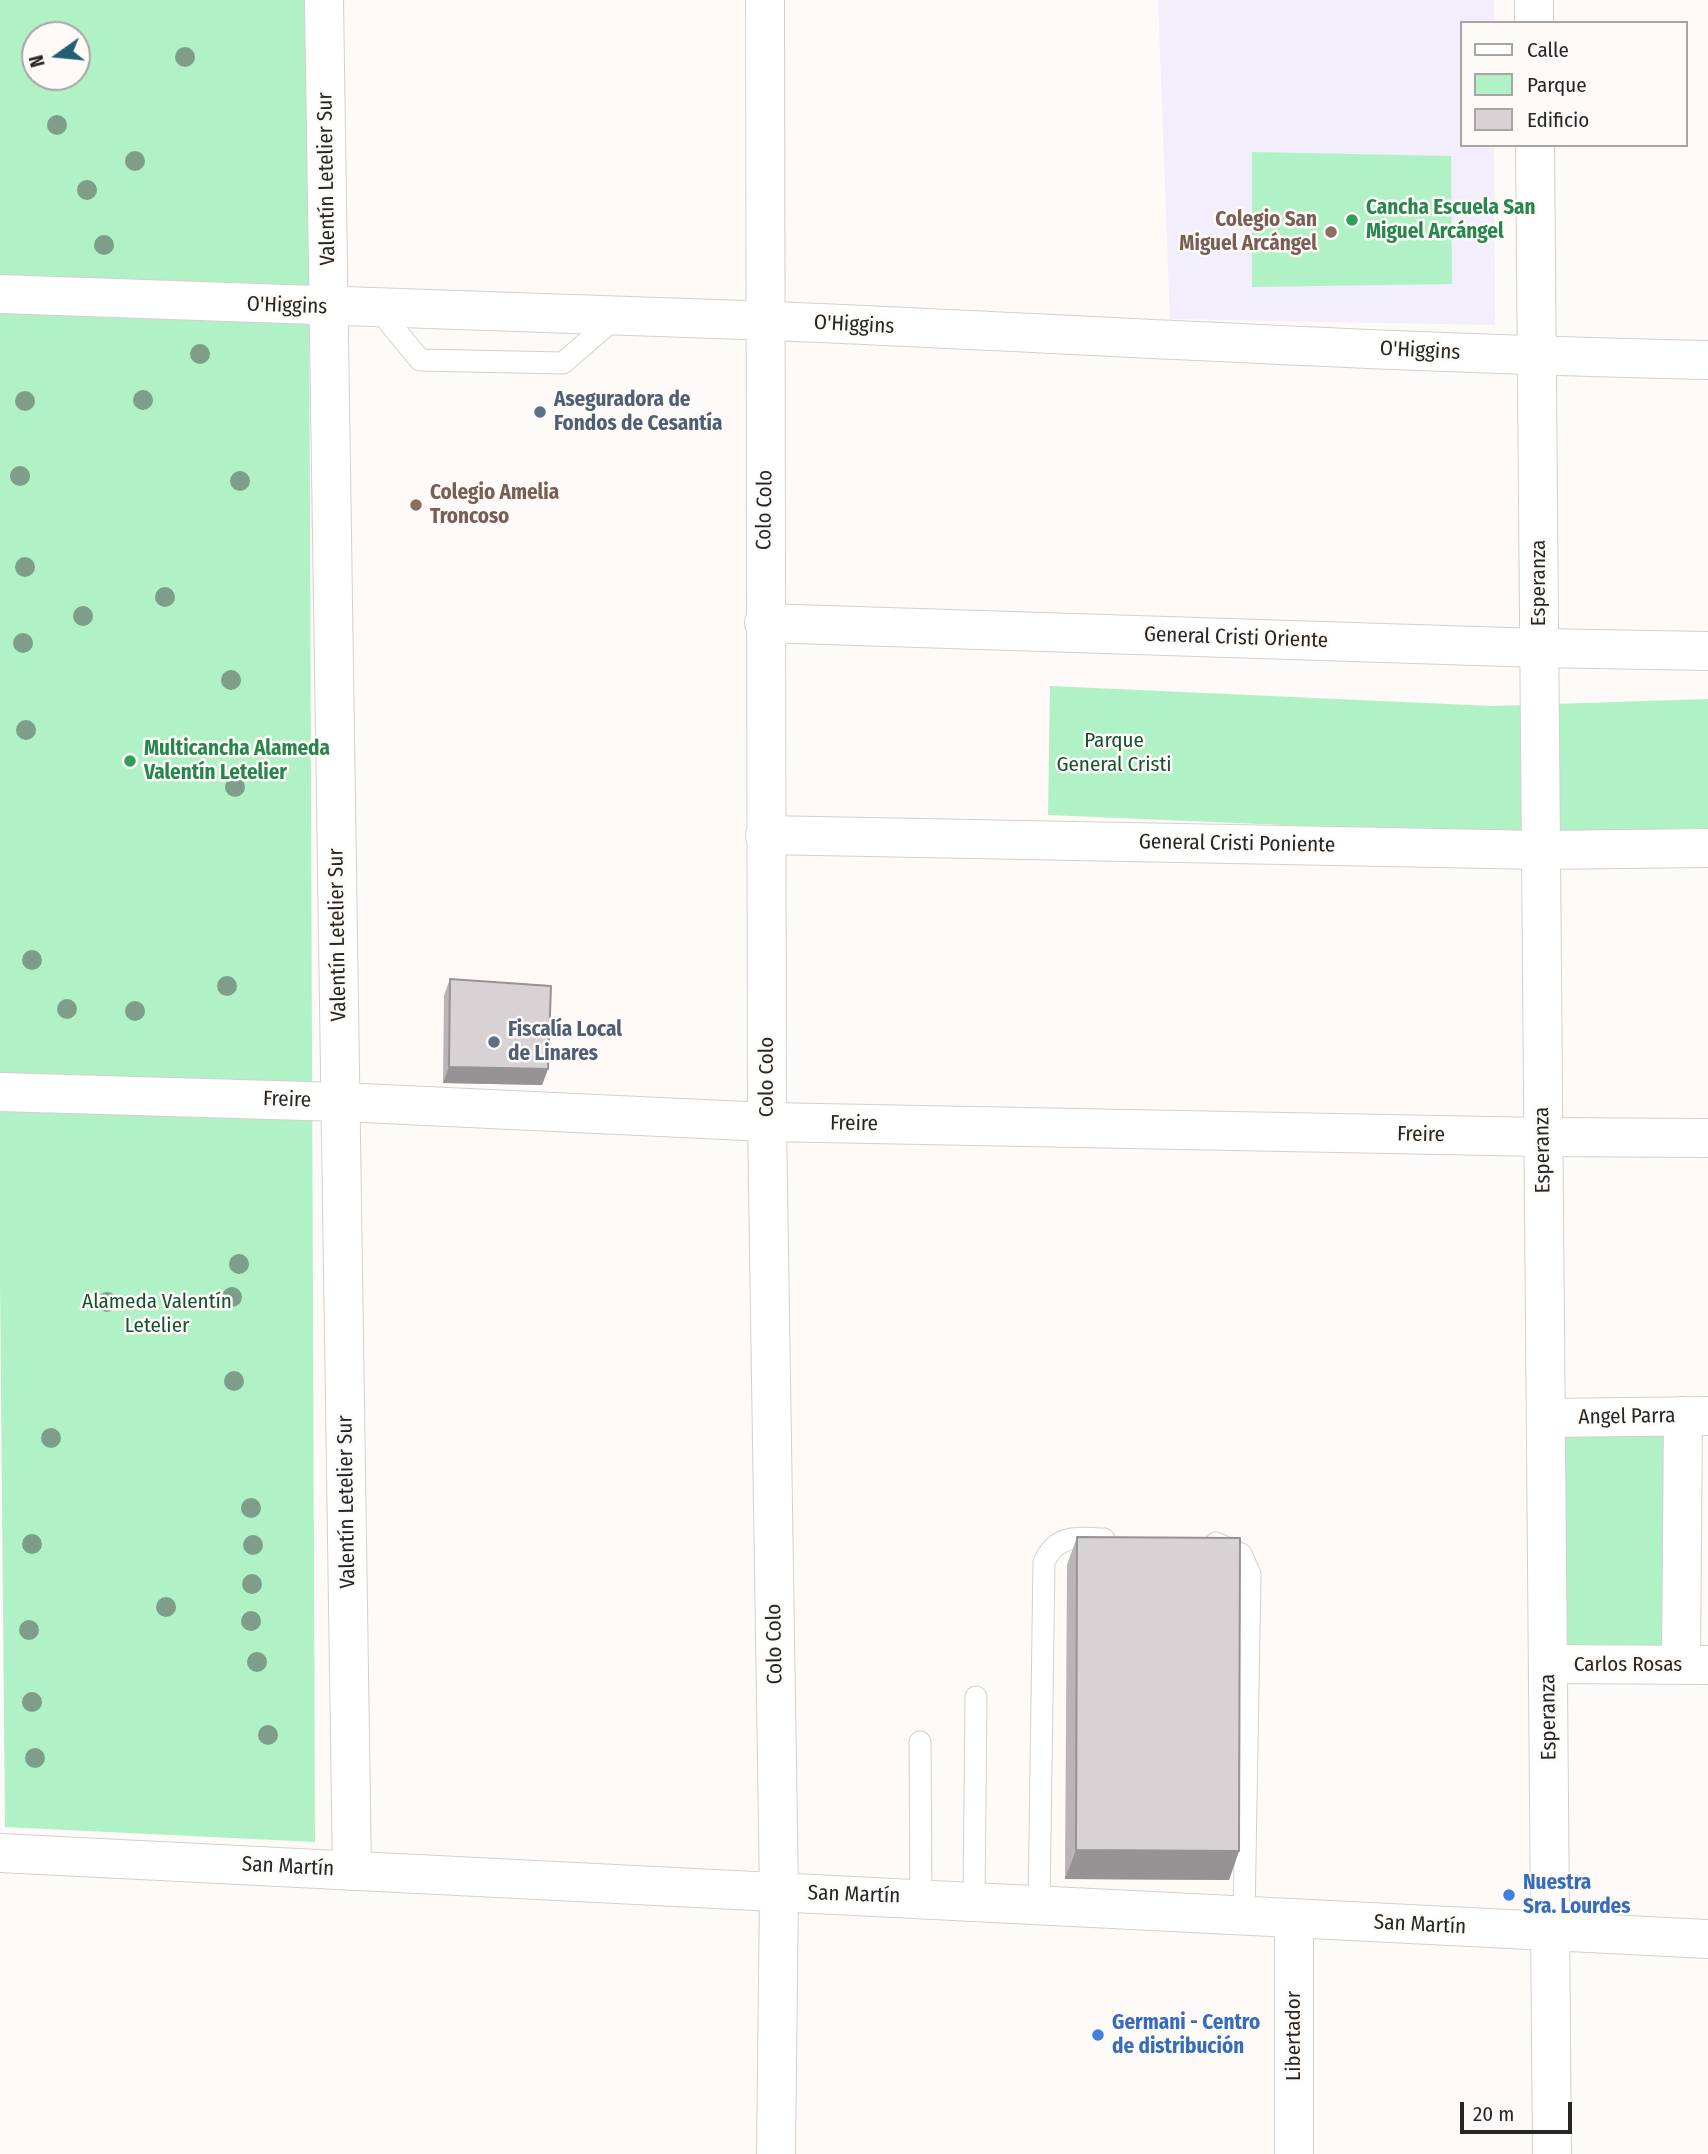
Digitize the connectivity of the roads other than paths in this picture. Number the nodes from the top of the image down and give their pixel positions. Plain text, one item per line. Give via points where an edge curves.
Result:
1 (324, 0) edge
2 (765, 0) edge
3 (1534, 0) edge
4 (1534, 21) edge
5 (1535, 147) edge
6 (0, 294) edge
7 (329, 308) junction
8 (767, 321) junction
9 (1537, 357) junction
10 (1708, 360) edge
11 (764, 623) junction
12 (1539, 648) junction
13 (1708, 651) edge
14 (765, 835) junction
15 (1708, 848) edge
16 (1541, 850) junction
17 (0, 1092) edge
18 (341, 1102) junction
19 (767, 1122) junction
20 (1543, 1138) junction
21 (1708, 1138) edge
22 (1695, 1416) edge
23 (1546, 1418) junction
24 (1124, 1539) edge
25 (1191, 1542) edge
26 (1548, 1664) junction
27 (1695, 1665) edge
28 (976, 1696) dead end
29 (920, 1742) dead end
30 (0, 1853) edge
31 (352, 1871) junction
32 (779, 1892) junction
33 (920, 1898) junction
34 (974, 1901) junction
35 (1039, 1905) junction
36 (1244, 1916) junction
37 (1294, 1918) junction
38 (1551, 1931) junction
39 (1708, 1939) edge
40 (775, 2154) edge
41 (1294, 2154) edge
42 (1552, 2154) edge

1 - 7 street, Valentín Letelier Sur
2 - 8 street, Colo Colo
3 - 4 street
5 - 9 street, Esperanza
6 - 7 street, O'Higgins
7 - 8 street, O'Higgins
7 - 18 street, Valentín Letelier Sur
8 - 9 street, O'Higgins
8 - 11 street, Colo Colo
9 - 10 street, O'Higgins
9 - 12 street, Esperanza
11 - 12 street, General Cristi Oriente
11 - 14 street, Colo Colo
12 - 13 street, General Cristi Oriente
12 - 16 street, Esperanza
14 - 16 street, General Cristi Poniente
14 - 19 street, Colo Colo
15 - 16 street, General Cristi Poniente
16 - 20 street, Esperanza
17 - 18 street, Freire
18 - 19 street, Freire
18 - 31 street, Valentín Letelier Sur
19 - 20 street, Freire
19 - 32 street, Colo Colo
20 - 21 street, Freire
20 - 23 street, Esperanza
22 - 23 street, Angel Parra
22 - 27 street
23 - 26 street, Esperanza
24 - 35 lane via 1065,1539 1051,1547 1044,1562
25 - 36 lane via 1218,1543 1241,1554 1250,1574
26 - 27 street, Carlos Rosas
26 - 38 street, Esperanza
28 - 34 lane
29 - 33 lane
30 - 31 street, San Martín
31 - 32 street, San Martín
32 - 33 street, San Martín
32 - 40 street, Colo Colo
33 - 34 street, San Martín
34 - 35 street, San Martín
35 - 36 street, San Martín
36 - 37 street, San Martín
37 - 38 street, San Martín
37 - 41 street, Libertador
38 - 39 street, San Martín
38 - 42 street, Esperanza

